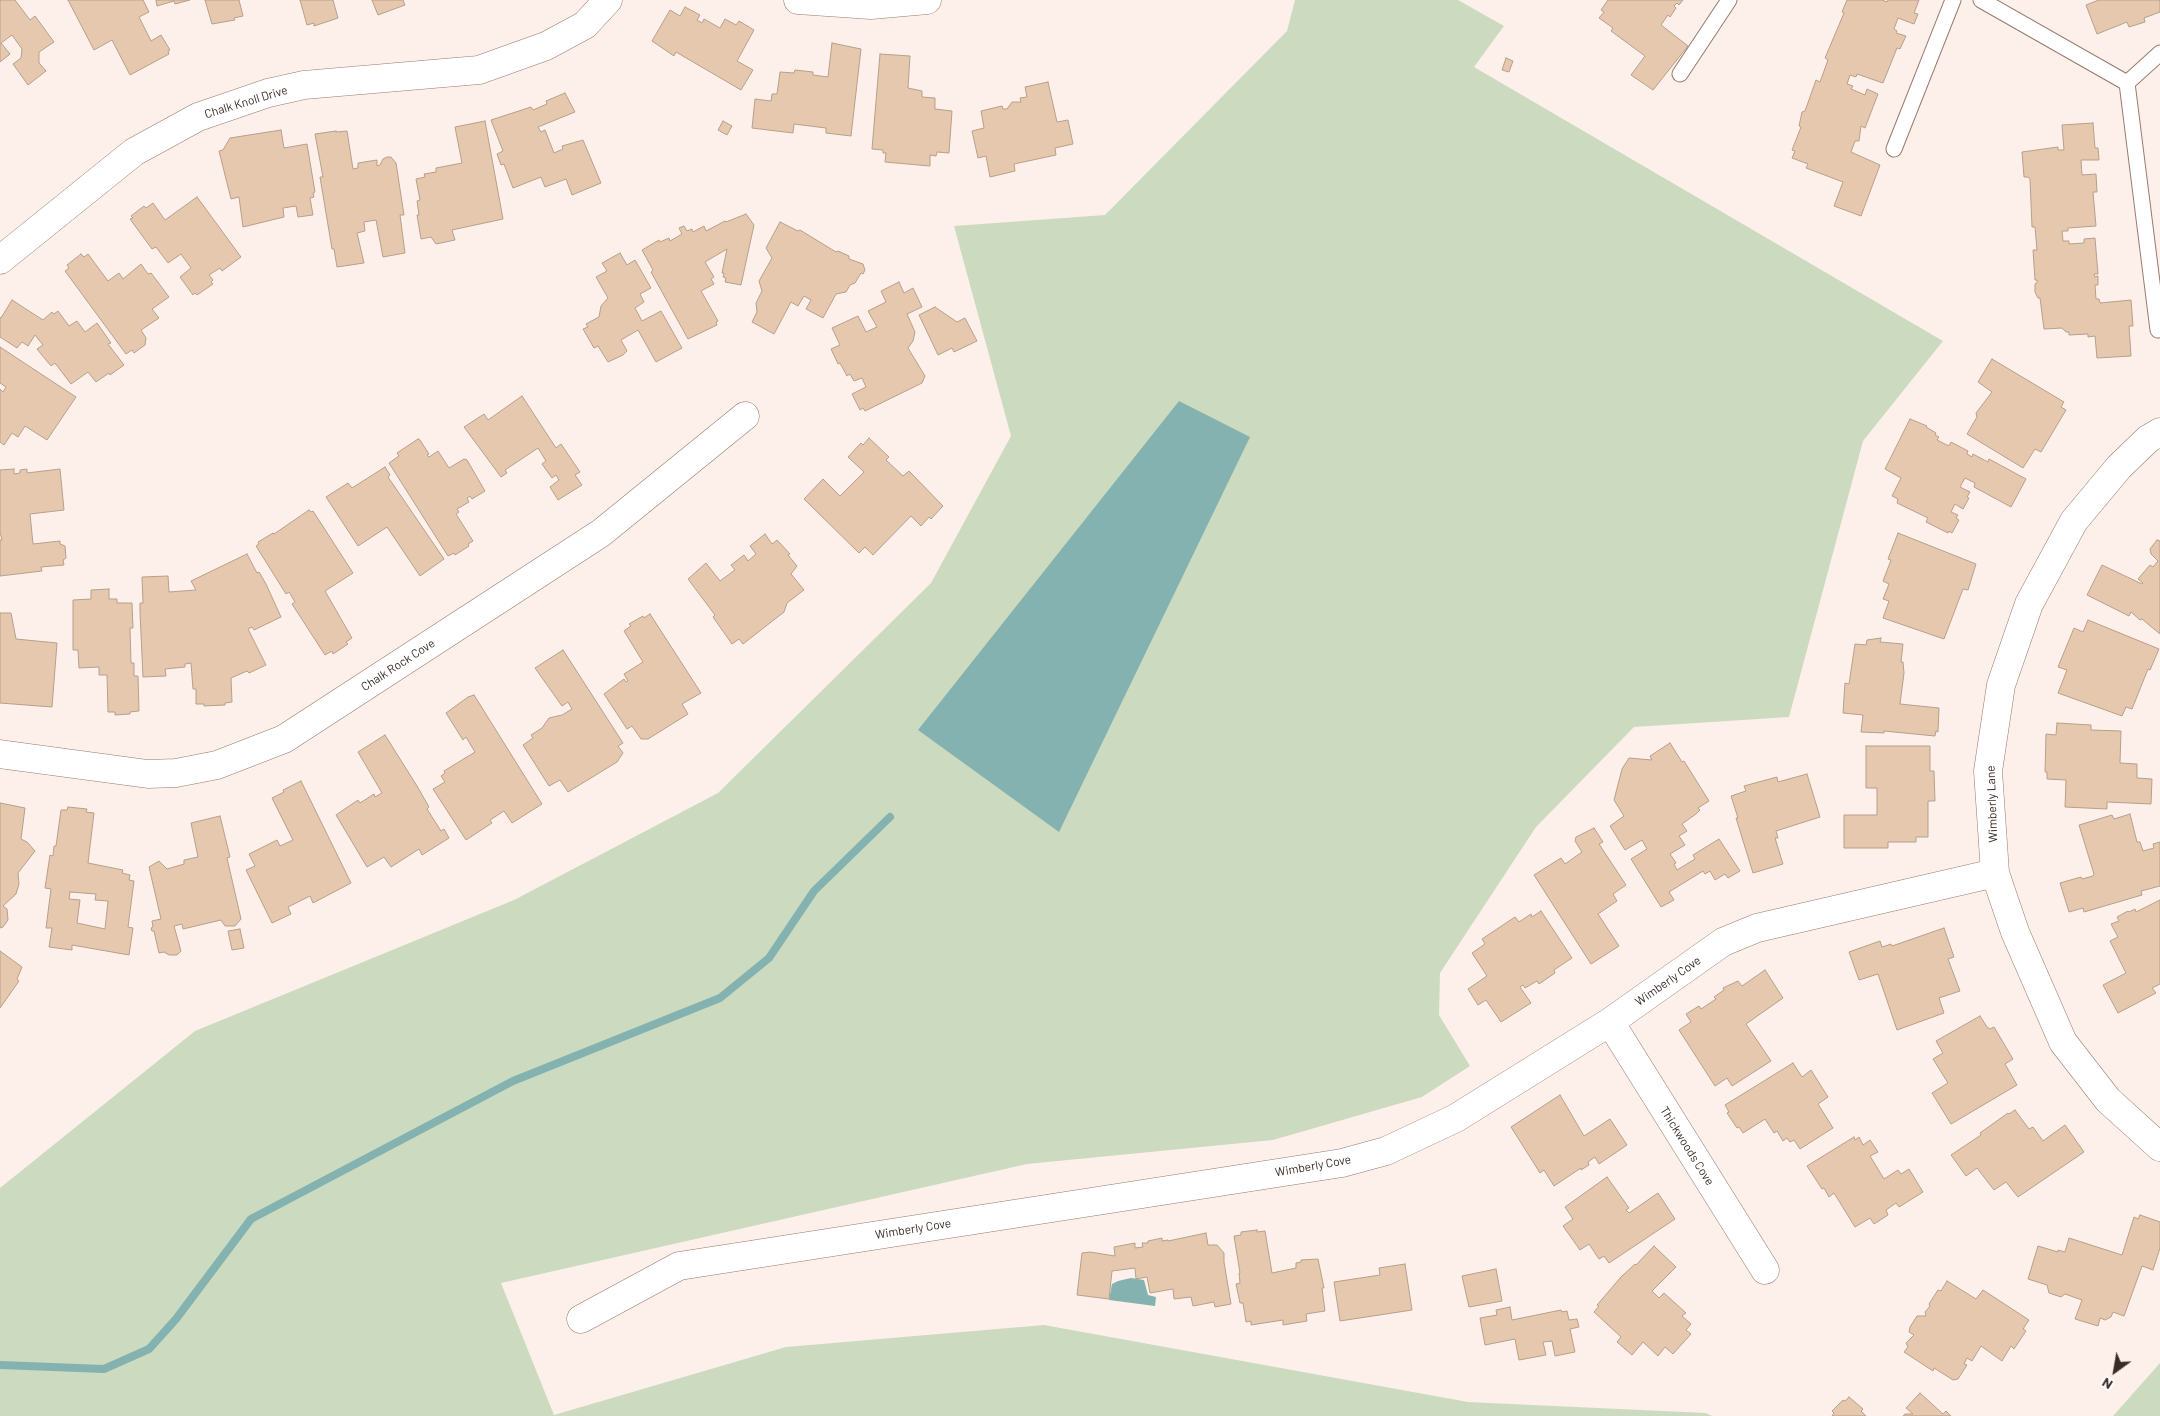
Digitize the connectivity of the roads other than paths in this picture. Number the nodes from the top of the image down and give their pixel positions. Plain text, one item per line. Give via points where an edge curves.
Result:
1 (608, 0) edge
2 (798, 0) edge
3 (927, 0) edge
4 (1729, 0) edge
5 (1953, 0) edge
6 (1981, 0) edge
7 (2160, 53) edge
8 (1680, 74) dead end
9 (2127, 83) junction
10 (1894, 149) dead end
11 (0, 260) edge
12 (2158, 330) dead end
13 (745, 416) dead end
14 (2160, 432) edge
15 (0, 754) edge
16 (1995, 872) junction
17 (1610, 1022) junction
18 (2160, 1147) edge
19 (1765, 1270) dead end
20 (581, 1319) dead end

1 - 11 street, Chalk Knoll Drive via 585,25 546,46 479,70 304,85 268,93 198,117 134,152
2 - 3 street via 871,5
4 - 8 lane
5 - 10 lane
6 - 9 lane
7 - 9 lane
9 - 12 lane
13 - 15 street, Chalk Rock Cove via 601,533 284,739 217,766 176,773 148,774
14 - 16 street, Wimberly Lane via 2118,467 2074,521 2029,604 2001,685 1988,771
16 - 17 street, Wimberly Cove via 1757,928 1723,942
16 - 18 street, Wimberly Lane via 2015,932 2063,1042 2108,1100
17 - 19 street, Thickwoods Cove
17 - 20 street, Wimberly Cove via 1456,1118 1386,1151 1342,1163 679,1266

